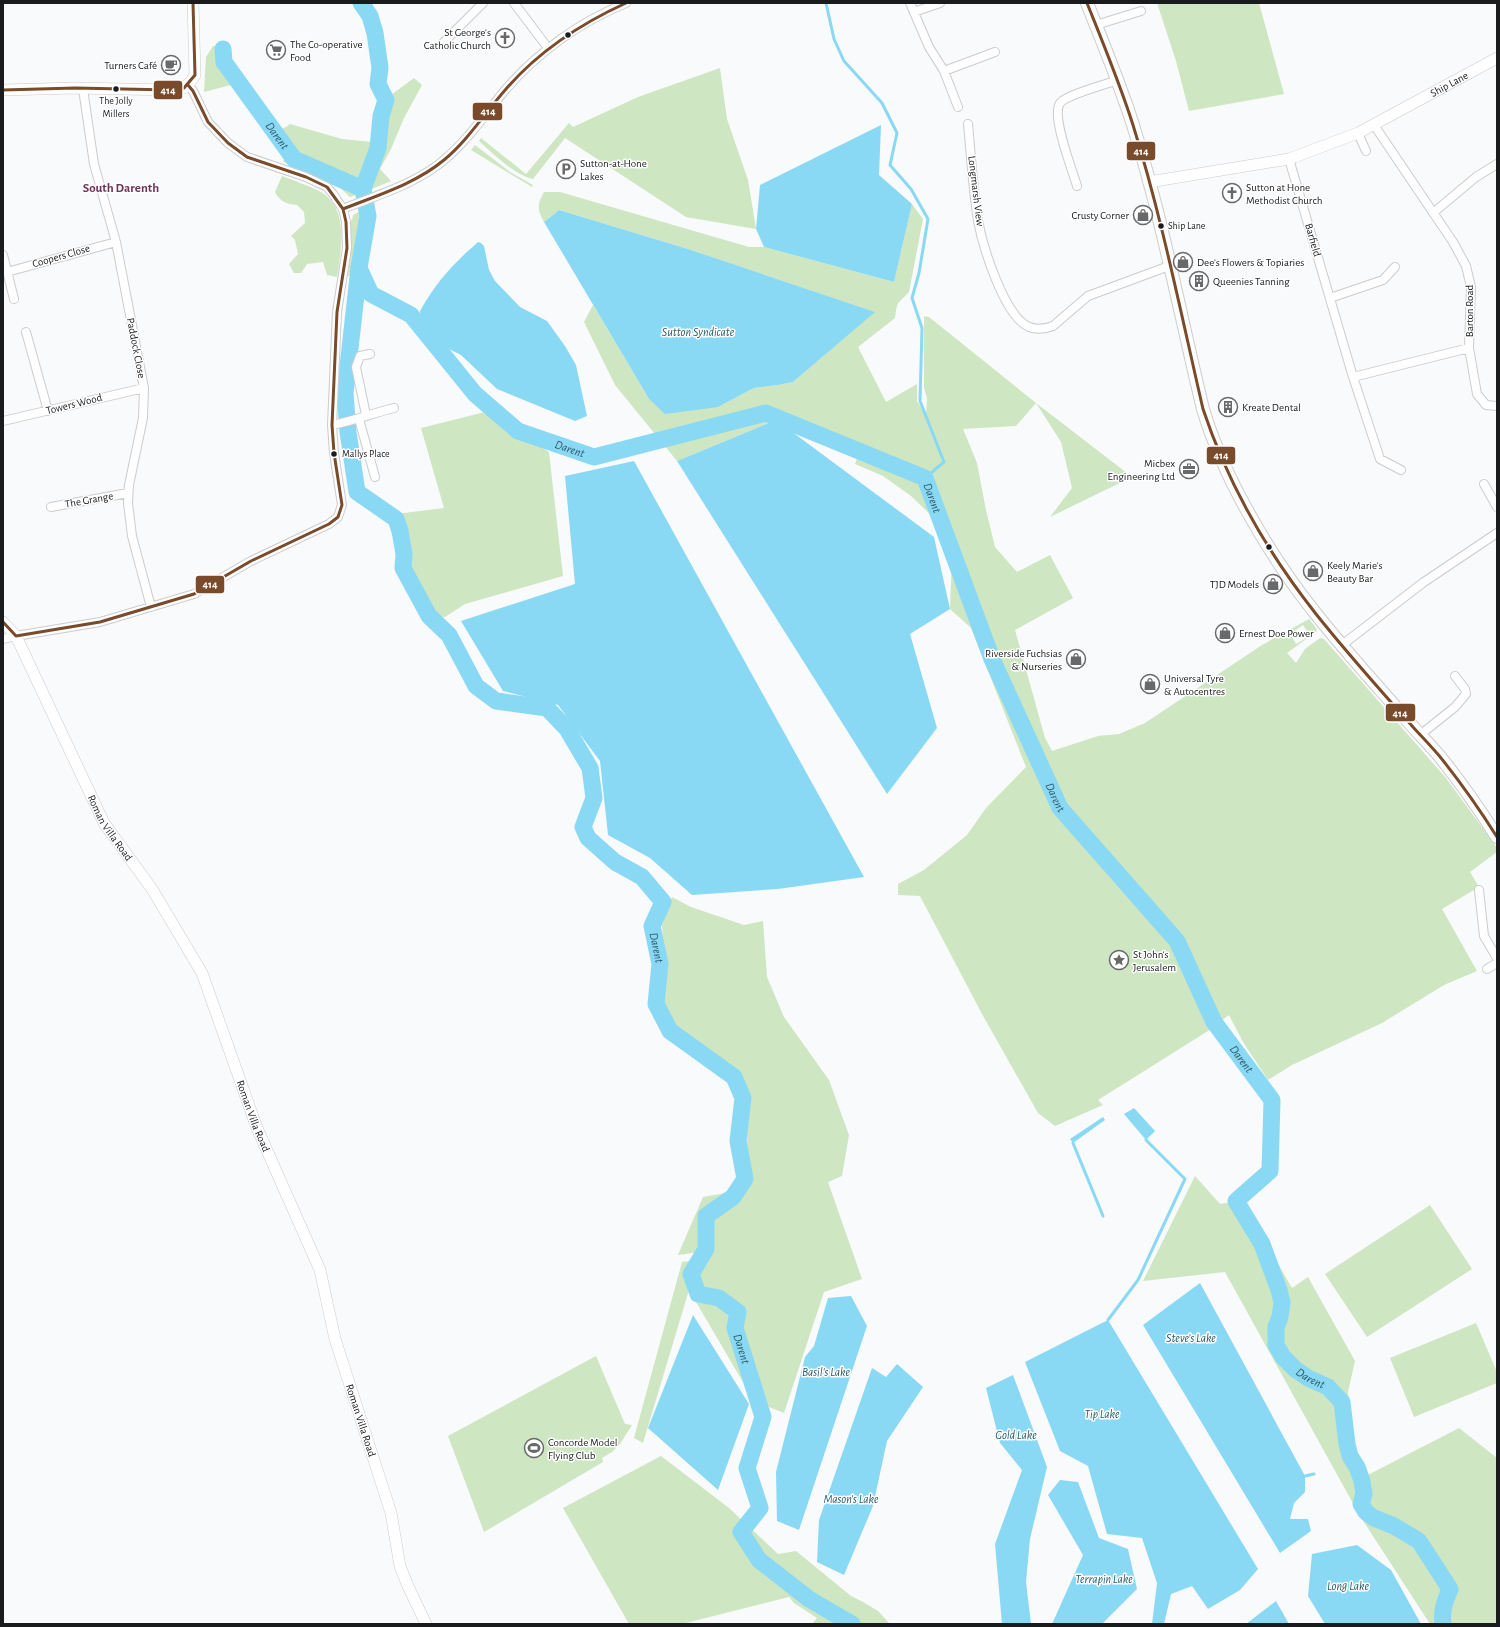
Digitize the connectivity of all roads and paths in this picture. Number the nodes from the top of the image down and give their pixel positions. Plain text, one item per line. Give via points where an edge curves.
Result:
1 (193, 3) edge
2 (483, 3) edge
3 (514, 3) edge
4 (626, 3) edge
5 (910, 3) edge
6 (940, 3) edge
7 (1087, 3) edge
8 (1141, 11) dead end
9 (914, 12) junction
10 (1096, 25) junction
11 (440, 32) dead end
12 (548, 48) junction
13 (996, 52) dead end
14 (1497, 58) edge
15 (944, 71) junction
16 (1118, 80) junction
17 (188, 85) junction
18 (83, 89) junction
19 (3, 90) edge
20 (958, 107) dead end
21 (968, 124) dead end
22 (1374, 125) junction
23 (1358, 133) junction
24 (1366, 151) dead end
25 (1289, 159) junction
26 (1497, 164) edge
27 (1149, 182) junction
28 (1077, 186) dead end
29 (343, 209) junction
30 (1433, 212) junction
31 (116, 242) junction
32 (3, 255) edge
33 (1169, 266) junction
34 (1396, 267) dead end
35 (7, 272) junction
36 (1330, 298) junction
37 (14, 299) dead end
38 (26, 332) dead end
39 (1469, 348) junction
40 (370, 354) dead end
41 (1353, 377) junction
42 (144, 388) junction
43 (1497, 406) edge
44 (394, 408) dead end
45 (48, 411) junction
46 (359, 418) junction
47 (3, 421) edge
48 (335, 425) junction
49 (1401, 470) dead end
50 (374, 477) dead end
51 (1484, 484) dead end
52 (128, 493) junction
53 (51, 507) dead end
54 (1497, 507) edge
55 (1497, 533) edge
56 (151, 608) junction
57 (3, 622) edge
58 (16, 636) junction
59 (3, 639) edge
60 (1342, 645) junction
61 (1455, 676) dead end
62 (1420, 735) junction
63 (1497, 837) edge
64 (1479, 890) dead end
65 (1497, 958) edge
66 (1497, 963) edge
67 (1487, 969) dead end
68 (426, 1624) edge

1 - 17 street via 196,69
2 - 11 street via 443,42
3 - 12 street
4 - 12 street via 592,18
5 - 9 street
6 - 9 street
7 - 10 main road
8 - 10 street
9 - 15 street via 929,47
10 - 16 main road
12 - 29 street via 507,88 472,132 443,161 401,186
13 - 15 street
14 - 22 street, Ship Lane
15 - 20 street
16 - 27 main road
16 - 28 street via 1061,101 1058,108 1058,122
17 - 18 street via 182,89 171,90
17 - 29 street via 208,122 228,143 247,156 327,187
18 - 19 street
18 - 31 street, Paddock Close via 94,164
21 - 33 street, Longmarsh View via 978,222 991,269 1009,306 1029,327 1046,329 1053,326 1088,296
22 - 23 street, Ship Lane
22 - 30 street, Barton Road
23 - 24 street
23 - 25 street, Ship Lane
25 - 27 street, Ship Lane
25 - 36 street, Barfield
26 - 30 street via 1476,177
27 - 33 main road
29 - 48 street via 347,248 337,312
30 - 39 street, Barton Road via 1466,266 1471,287
31 - 35 street, Coopers Close
31 - 42 street, Paddock Close
32 - 35 street
33 - 60 main road via 1203,409 1223,463 1274,554 1306,601
34 - 36 street via 1383,280
35 - 37 street
36 - 41 street, Barfield
38 - 45 street
39 - 41 street
39 - 43 street, Barton Road via 1477,394 1486,405
40 - 46 street via 360,356 356,367
41 - 49 street, Barfield via 1380,458
42 - 45 street, Towers Wood
42 - 52 street, Paddock Close via 143,418
44 - 46 street
45 - 47 street, Towers Wood
46 - 48 street
46 - 50 street
48 - 56 street via 334,453 341,500 340,512 335,520 251,561 194,594
51 - 54 street
52 - 53 street, The Grange
52 - 56 street, Paddock Close via 132,536
55 - 60 street via 1424,582
56 - 58 street via 100,622
57 - 58 street, Roman Villa Road
58 - 59 street
58 - 68 street, Roman Villa Road via 104,823 152,889 202,973 257,1128 320,1270 335,1339 391,1514 400,1566
60 - 62 main road
61 - 62 street via 1466,694 1455,707
62 - 63 main road via 1477,805
64 - 65 street via 1484,936
66 - 67 street

